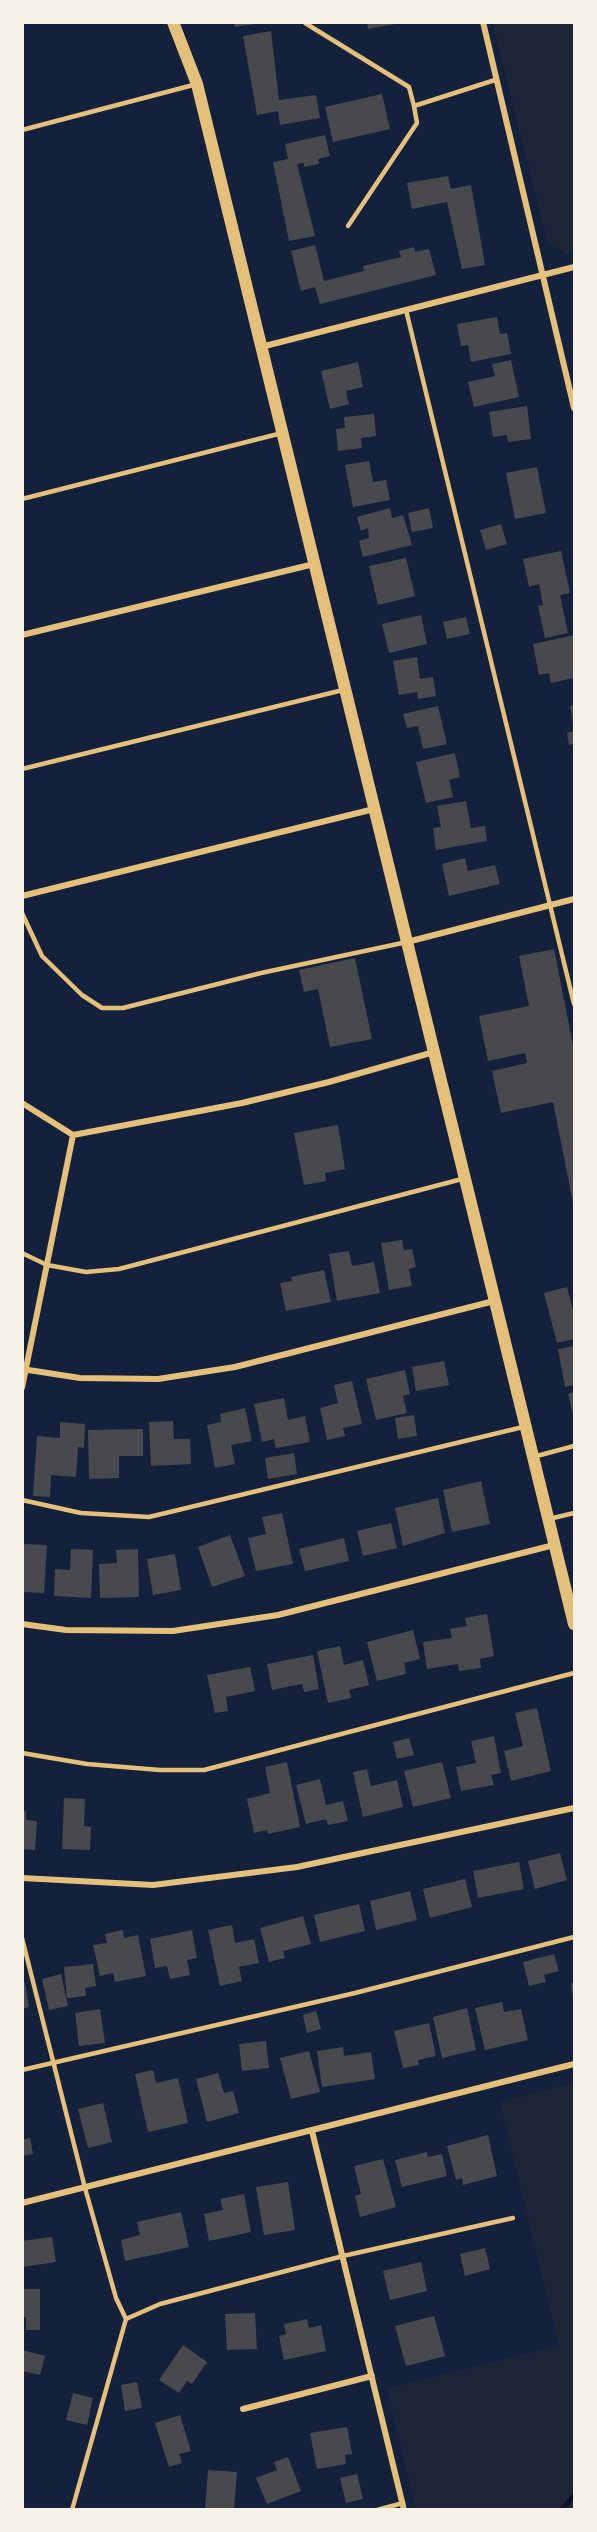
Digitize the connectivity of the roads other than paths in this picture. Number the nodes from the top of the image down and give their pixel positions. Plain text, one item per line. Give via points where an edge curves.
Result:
1 (173, 22) edge
2 (483, 22) edge
3 (305, 23) edge
4 (495, 81) junction
5 (197, 84) junction
6 (414, 106) junction
7 (22, 130) edge
8 (348, 226) dead end
9 (574, 267) edge
10 (543, 276) junction
11 (406, 310) junction
12 (261, 347) junction
13 (574, 408) edge
14 (282, 433) junction
15 (22, 499) edge
16 (314, 564) junction
17 (22, 635) edge
18 (345, 689) junction
19 (22, 769) edge
20 (374, 809) junction
21 (22, 896) edge
22 (574, 899) edge
23 (550, 905) junction
24 (22, 913) edge
25 (407, 942) junction
26 (574, 1004) edge
27 (434, 1052) junction
28 (22, 1103) edge
29 (73, 1135) junction
30 (465, 1179) junction
31 (22, 1253) edge
32 (47, 1265) junction
33 (495, 1301) junction
34 (24, 1369) edge
35 (22, 1388) edge
36 (526, 1426) junction
37 (574, 1446) edge
38 (533, 1457) junction
39 (22, 1500) edge
40 (574, 1513) edge
41 (549, 1519) junction
42 (555, 1545) junction
43 (22, 1624) edge
44 (574, 1624) edge
45 (574, 1673) edge
46 (22, 1753) edge
47 (574, 1808) edge
48 (22, 1878) edge
49 (574, 1937) edge
50 (22, 1938) edge
51 (55, 2062) junction
52 (574, 2064) edge
53 (22, 2070) edge
54 (312, 2131) junction
55 (84, 2188) junction
56 (22, 2203) edge
57 (513, 2218) dead end
58 (343, 2256) junction
59 (126, 2319) junction
60 (372, 2376) junction
61 (243, 2409) dead end
62 (404, 2506) edge
63 (72, 2510) edge
64 (377, 2510) edge

1 - 5 main road
2 - 4 street
3 - 6 lane via 409,87
4 - 6 lane
4 - 10 street
5 - 7 lane
5 - 12 main road
6 - 8 lane via 417,123
9 - 10 street
10 - 11 street
10 - 13 street
11 - 12 street
11 - 23 lane
12 - 14 main road
14 - 15 lane
14 - 16 main road
16 - 17 street
16 - 18 main road
18 - 19 lane
18 - 20 main road
20 - 21 street
20 - 25 main road
22 - 23 street
23 - 25 street
23 - 26 lane
24 - 25 lane via 42,956 82,995 102,1008 123,1008
25 - 27 main road
27 - 29 street via 242,1103
27 - 30 main road
28 - 29 street
29 - 32 street
30 - 32 lane via 119,1269 86,1272
30 - 33 main road
31 - 32 lane
32 - 34 street
33 - 34 street via 235,1367 158,1379 80,1378
33 - 36 main road
34 - 35 street
36 - 38 main road
36 - 39 lane via 149,1517 81,1513
37 - 38 lane
38 - 41 main road
40 - 41 lane
41 - 42 main road
42 - 43 street via 278,1615 173,1632 66,1630
42 - 44 main road
45 - 46 lane via 204,1770 149,1770
47 - 48 street via 297,1867 153,1885
49 - 51 lane via 355,1993
50 - 51 lane
51 - 53 lane
51 - 55 lane
52 - 54 street
54 - 55 street
54 - 58 street
55 - 56 street
55 - 59 lane via 116,2298
57 - 58 lane
58 - 59 lane via 160,2304
58 - 60 street
59 - 63 lane
60 - 61 street
60 - 62 street
62 - 64 lane

